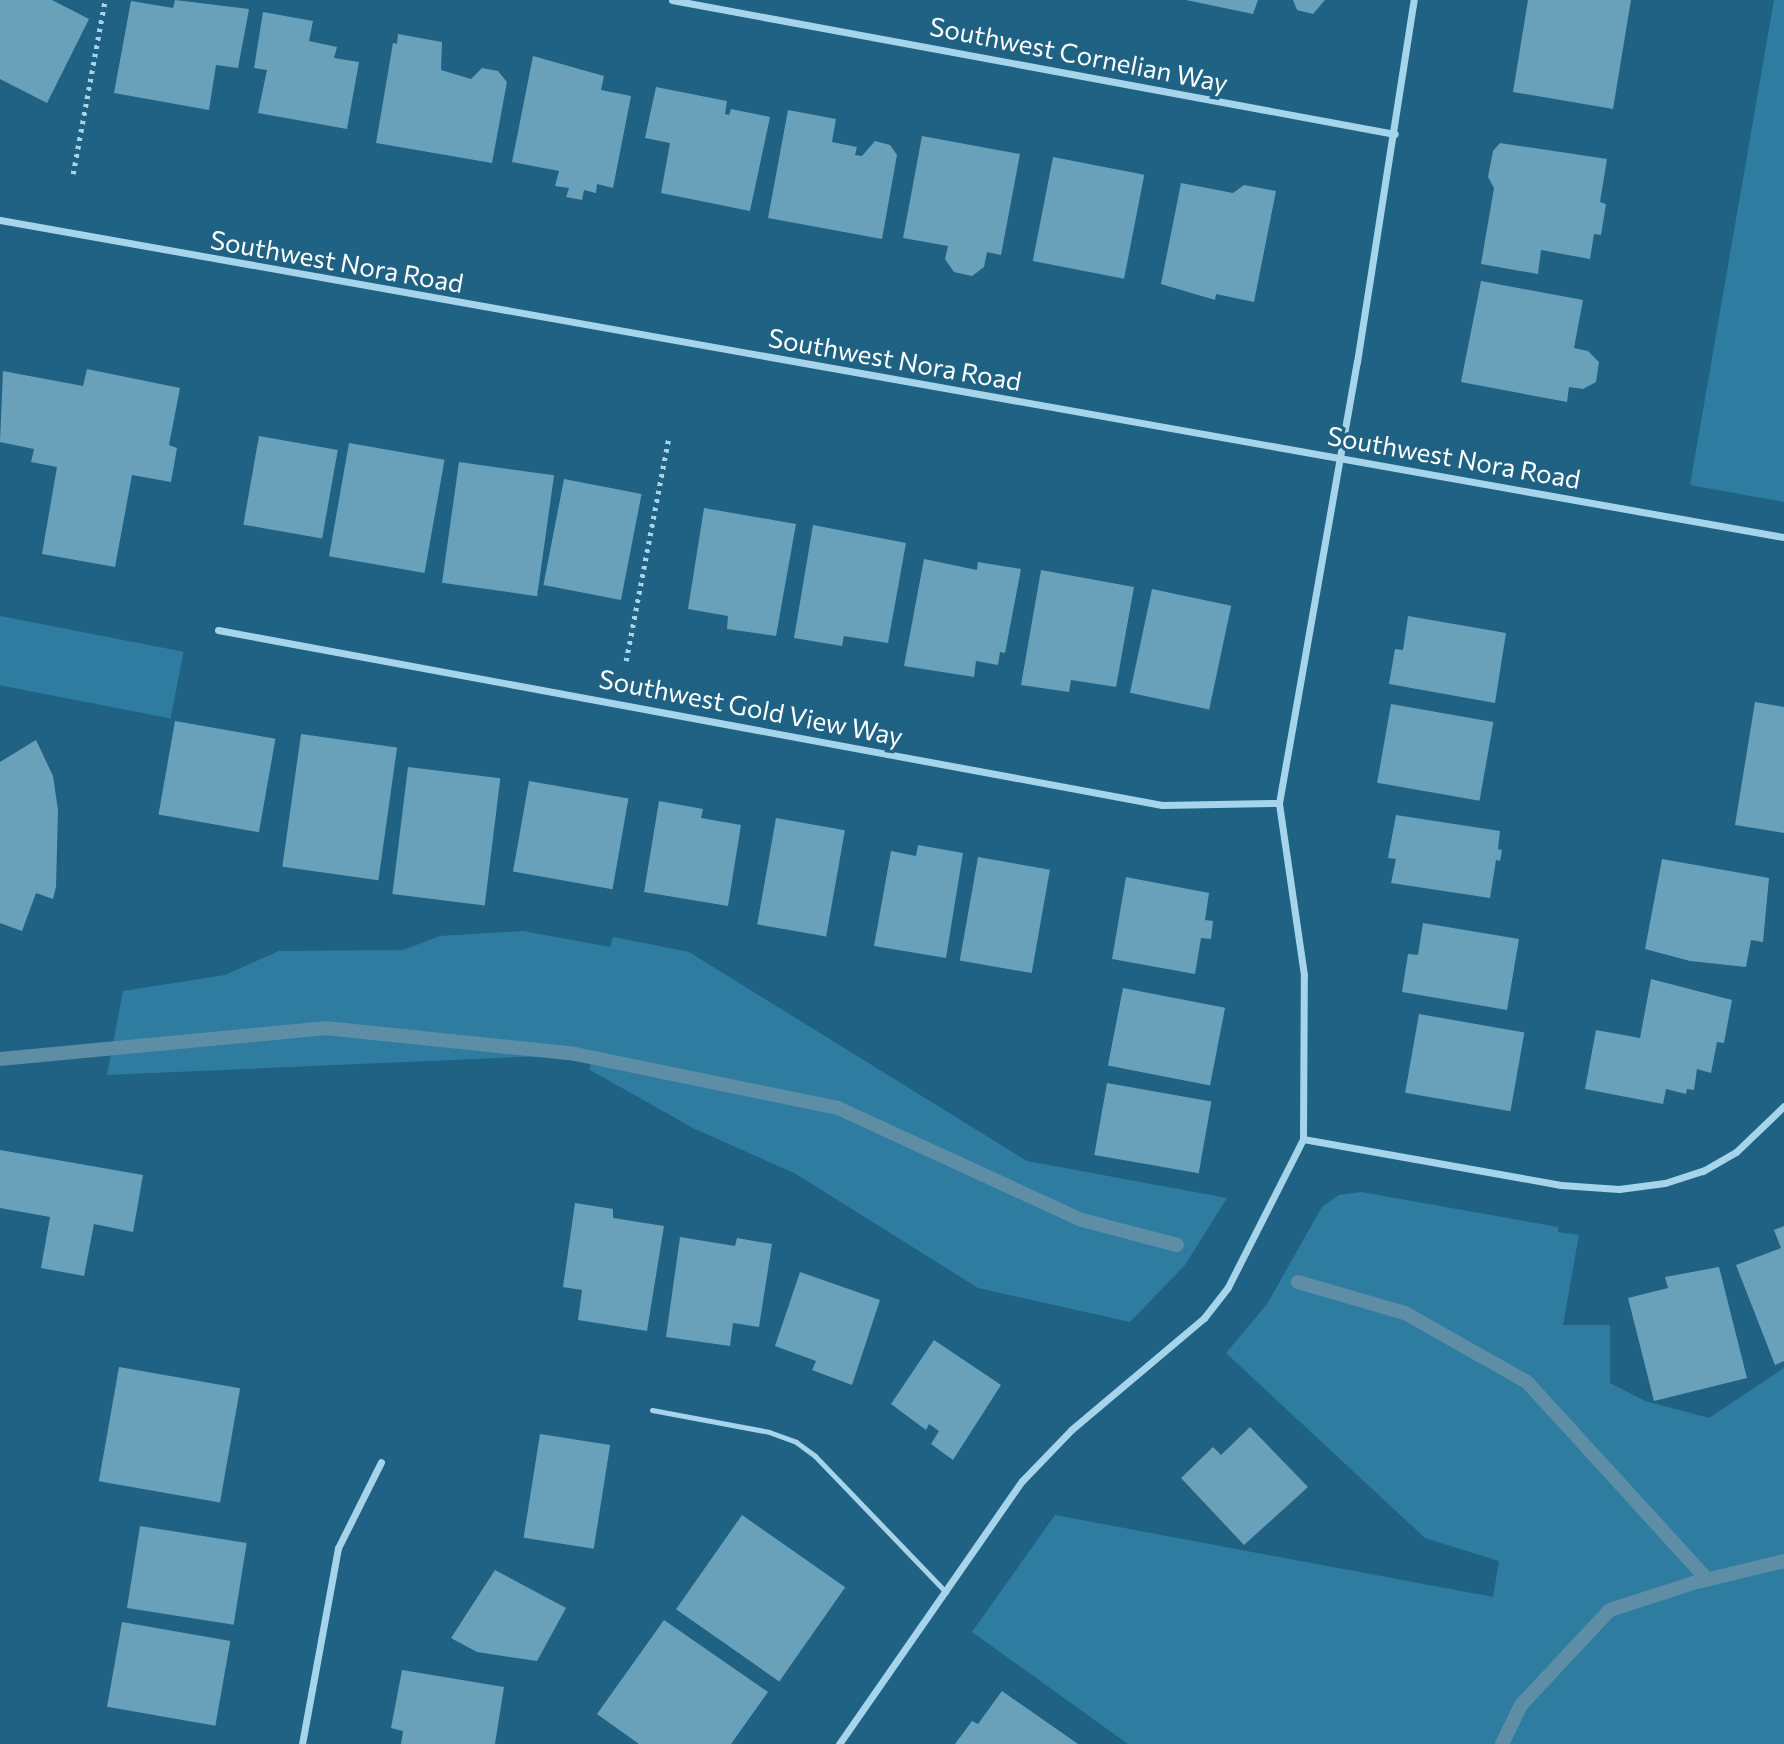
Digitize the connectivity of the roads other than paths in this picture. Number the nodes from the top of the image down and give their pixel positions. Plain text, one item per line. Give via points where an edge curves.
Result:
1 (672, 0) edge
2 (1415, 0) edge
3 (1395, 134) junction
4 (0, 220) edge
5 (1340, 459) junction
6 (1784, 537) edge
7 (218, 630) dead end
8 (1279, 803) junction
9 (1784, 1106) edge
10 (1303, 1139) junction
11 (652, 1410) dead end
12 (381, 1462) dead end
13 (947, 1594) junction
14 (302, 1744) edge
15 (839, 1744) edge

1 - 3 street, Southwest Cornelian Way
2 - 3 street
3 - 5 street
4 - 5 street, Southwest Nora Road
5 - 6 street, Southwest Nora Road
5 - 8 street
7 - 8 street, Southwest Gold View Way via 1161,805
8 - 10 street via 1304,975
9 - 10 street via 1745,1144 1703,1171 1665,1183 1619,1189 1562,1185
10 - 13 street via 1228,1287 1204,1318 1045,1455 1022,1481
11 - 13 lane via 769,1432 796,1442 815,1456
12 - 14 street via 338,1548
13 - 15 street

